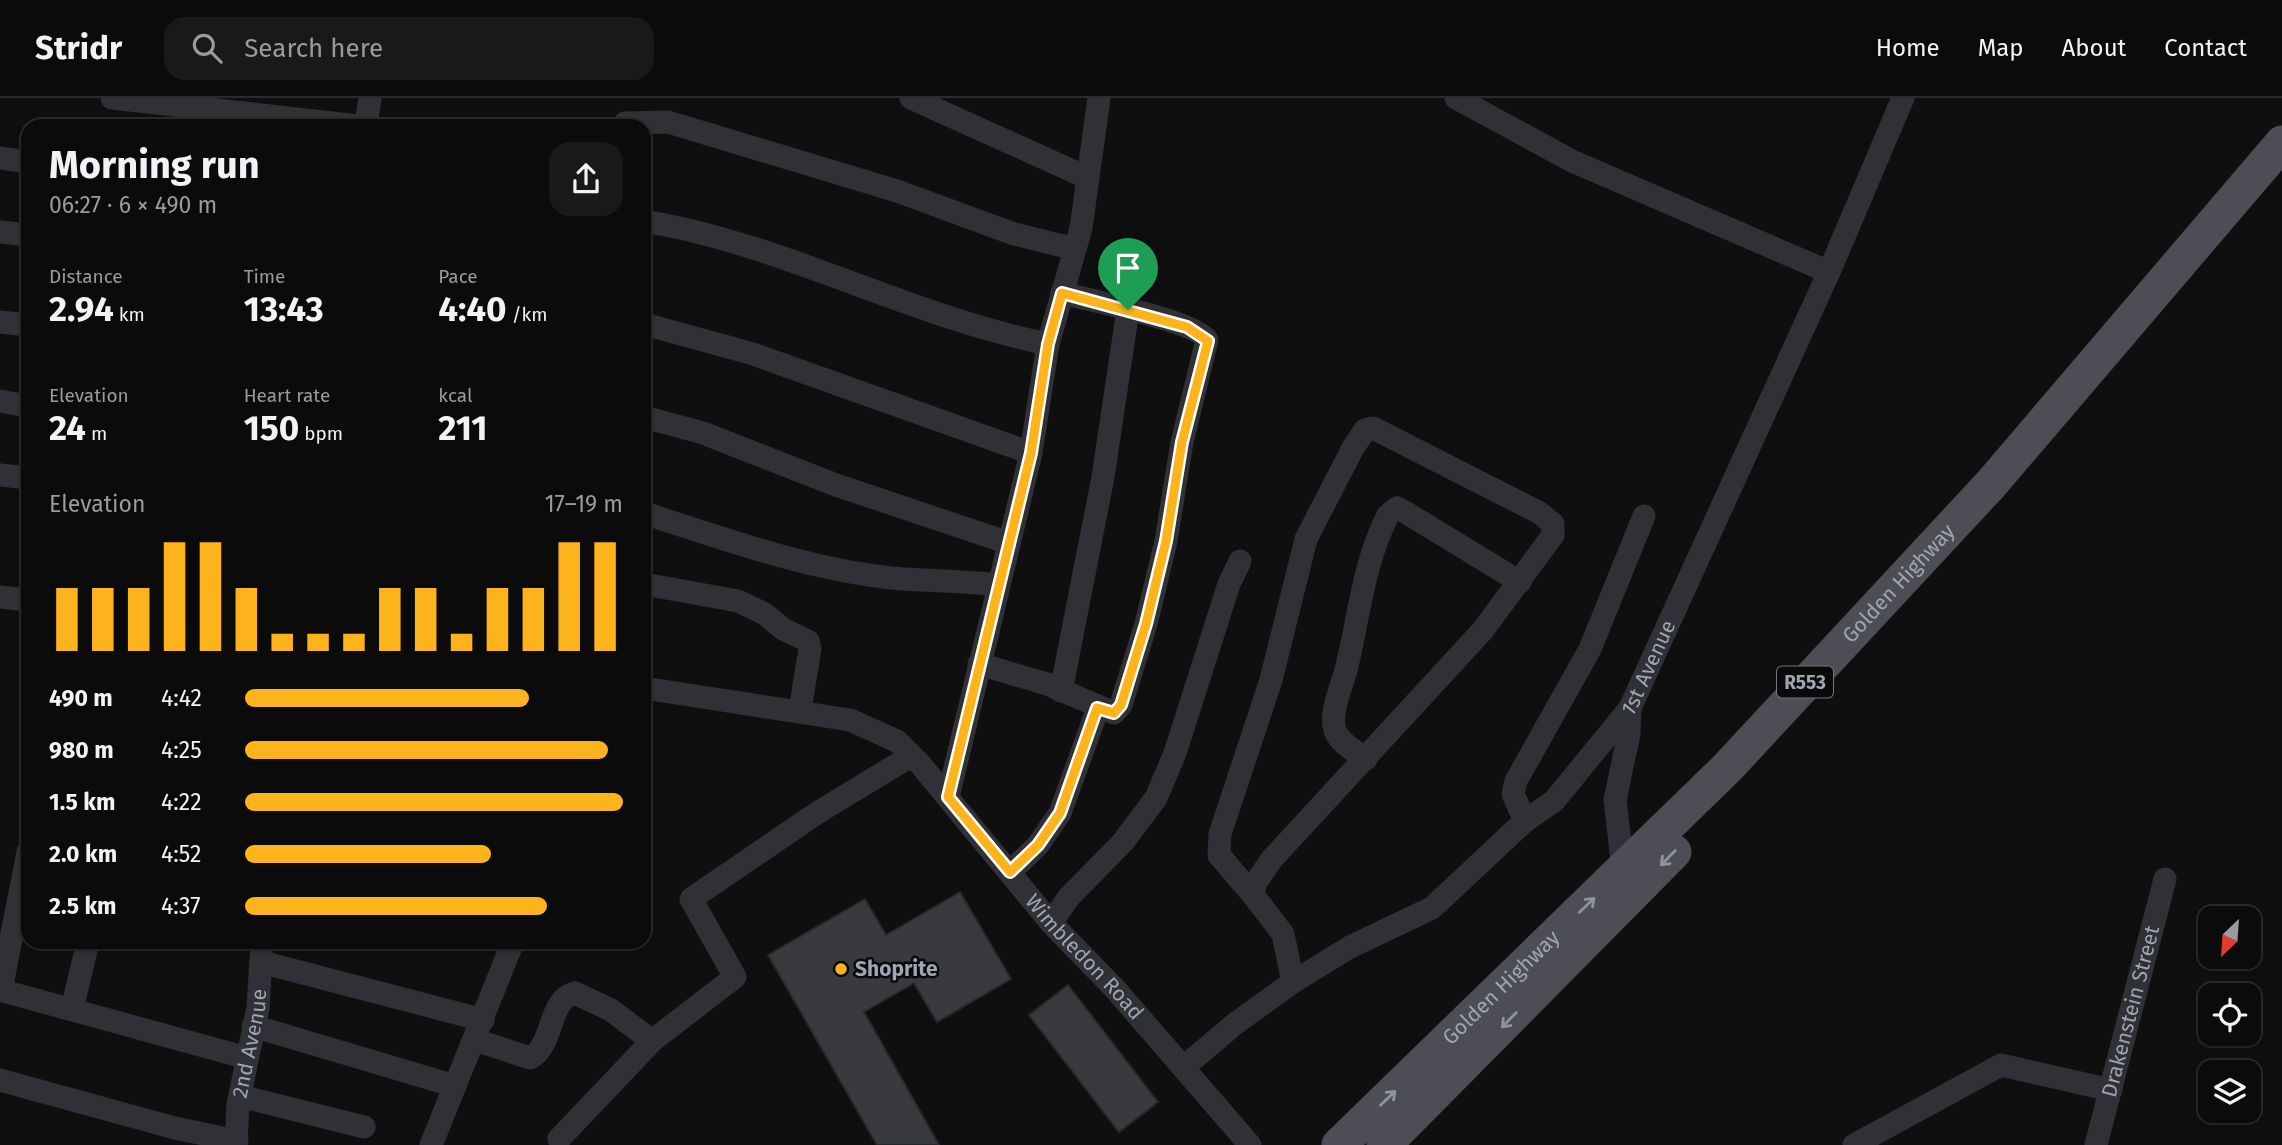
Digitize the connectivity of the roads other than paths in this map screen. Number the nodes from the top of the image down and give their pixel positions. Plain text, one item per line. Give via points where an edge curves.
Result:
1 (112, 98) edge
2 (370, 98) edge
3 (911, 98) edge
4 (1099, 98) edge
5 (1456, 98) edge
6 (1900, 99) edge
7 (296, 119) edge
8 (367, 119) edge
9 (651, 122) edge
10 (2282, 143) edge
11 (0, 159) edge
12 (21, 161) edge
13 (2282, 175) edge
14 (1088, 178) junction
15 (651, 222) edge
16 (0, 232) edge
17 (21, 234) edge
18 (1075, 249) junction
19 (1829, 272) junction
20 (1062, 293) junction
21 (1128, 310) junction
22 (0, 322) edge
23 (21, 324) edge
24 (651, 326) edge
25 (1048, 344) junction
26 (0, 401) edge
27 (21, 405) edge
28 (651, 419) edge
29 (1031, 453) junction
30 (0, 475) edge
31 (21, 477) edge
32 (651, 515) edge
33 (1644, 516) dead end
34 (1009, 543) junction
35 (1240, 561) dead end
36 (1520, 582) junction
37 (651, 585) edge
38 (999, 585) junction
39 (0, 597) edge
40 (21, 599) edge
41 (979, 664) junction
42 (651, 689) edge
43 (1061, 691) junction
44 (1097, 708) junction
45 (1630, 708) junction
46 (800, 710) junction
47 (911, 756) junction
48 (1366, 759) junction
49 (948, 797) junction
50 (1525, 821) junction
51 (1623, 869) junction
52 (1010, 872) junction
53 (2165, 879) dead end
54 (21, 886) edge
55 (1253, 895) junction
56 (1051, 922) junction
57 (86, 949) edge
58 (510, 949) edge
59 (261, 952) edge
60 (1293, 982) junction
61 (0, 990) edge
62 (72, 1009) junction
63 (253, 1026) junction
64 (479, 1030) junction
65 (652, 1041) junction
66 (247, 1058) junction
67 (1184, 1067) junction
68 (0, 1080) edge
69 (454, 1086) junction
70 (2111, 1090) junction
71 (240, 1096) junction
72 (364, 1127) dead end
73 (559, 1139) dead end
74 (236, 1143) edge
75 (431, 1145) edge
76 (1250, 1145) edge
77 (1339, 1145) edge
78 (1384, 1145) edge
79 (1854, 1145) edge
80 (2096, 1145) edge

1 - 7 street
2 - 8 street
3 - 14 street
4 - 14 street
5 - 19 street via 1573,161
6 - 19 street, 1st Avenue
9 - 18 street via 668,122 897,191 1014,234
10 - 51 main road, Golden Highway / R553 via 1991,484 1727,768
11 - 12 street
13 -> 78 main road, Golden Highway / R553 via 2006,497 1833,686
14 - 18 street
15 - 25 street via 768,251 991,332
16 - 17 street
18 - 20 street
19 - 45 street, 1st Avenue
20 - 21 street
20 - 25 street
21 - 43 street via 1101,489
21 - 44 street via 1187,327 1208,341 1182,442 1166,541 1146,624 1121,705 1114,713
22 - 23 street
24 - 29 street via 750,353
25 - 29 street
26 - 27 street
28 - 34 street via 703,433 836,485
29 - 34 street
30 - 31 street
32 - 38 street via 846,570
33 - 50 street via 1590,649 1516,781 1513,794
34 - 38 street
35 - 56 street via 1156,798
36 - 48 street via 1483,630
36 - 48 street via 1405,512 1397,508 1388,514 1361,591 1333,721 1337,735
36 - 55 street via 1551,539 1553,524 1392,436 1373,428 1365,430 1306,538 1271,680 1220,834 1220,855
37 - 46 street via 738,601 808,641
38 - 41 street
39 - 40 street
41 - 43 street
41 - 49 street
42 - 46 street, Wimbledon Road
43 - 44 street
44 - 52 street via 1060,813 1038,845
45 - 50 street, 1st Avenue via 1554,801
45 - 51 street via 1615,800
46 - 47 street, Wimbledon Road via 871,728 897,741
47 - 49 street, Wimbledon Road
47 - 65 street via 691,899 735,977
48 - 55 street via 1272,859
49 - 52 street, Wimbledon Road
50 - 60 street, 1st Avenue via 1432,908 1350,947
77 -> 51 main road, Golden Highway / R553
52 - 56 street, Wimbledon Road
53 - 70 street, Drakenstein Street
54 - 61 street
55 - 60 street via 1283,934
56 - 67 street, Wimbledon Road
57 - 62 street
58 - 64 street
59 - 63 street, 2nd Avenue
59 - 64 street
60 - 67 street, 1st Avenue
61 - 62 street
62 - 66 street
63 - 66 street, 2nd Avenue
63 - 69 street
64 - 65 street via 530,1058 541,1050 563,1000 575,993 611,1010
64 - 69 street
65 - 73 street
66 - 71 street, 2nd Avenue
67 - 76 street, Wimbledon Road
68 - 74 street
69 - 75 street
70 - 79 street via 2001,1065
70 - 80 street, Drakenstein Street
71 - 72 street
71 - 74 street, 2nd Avenue

